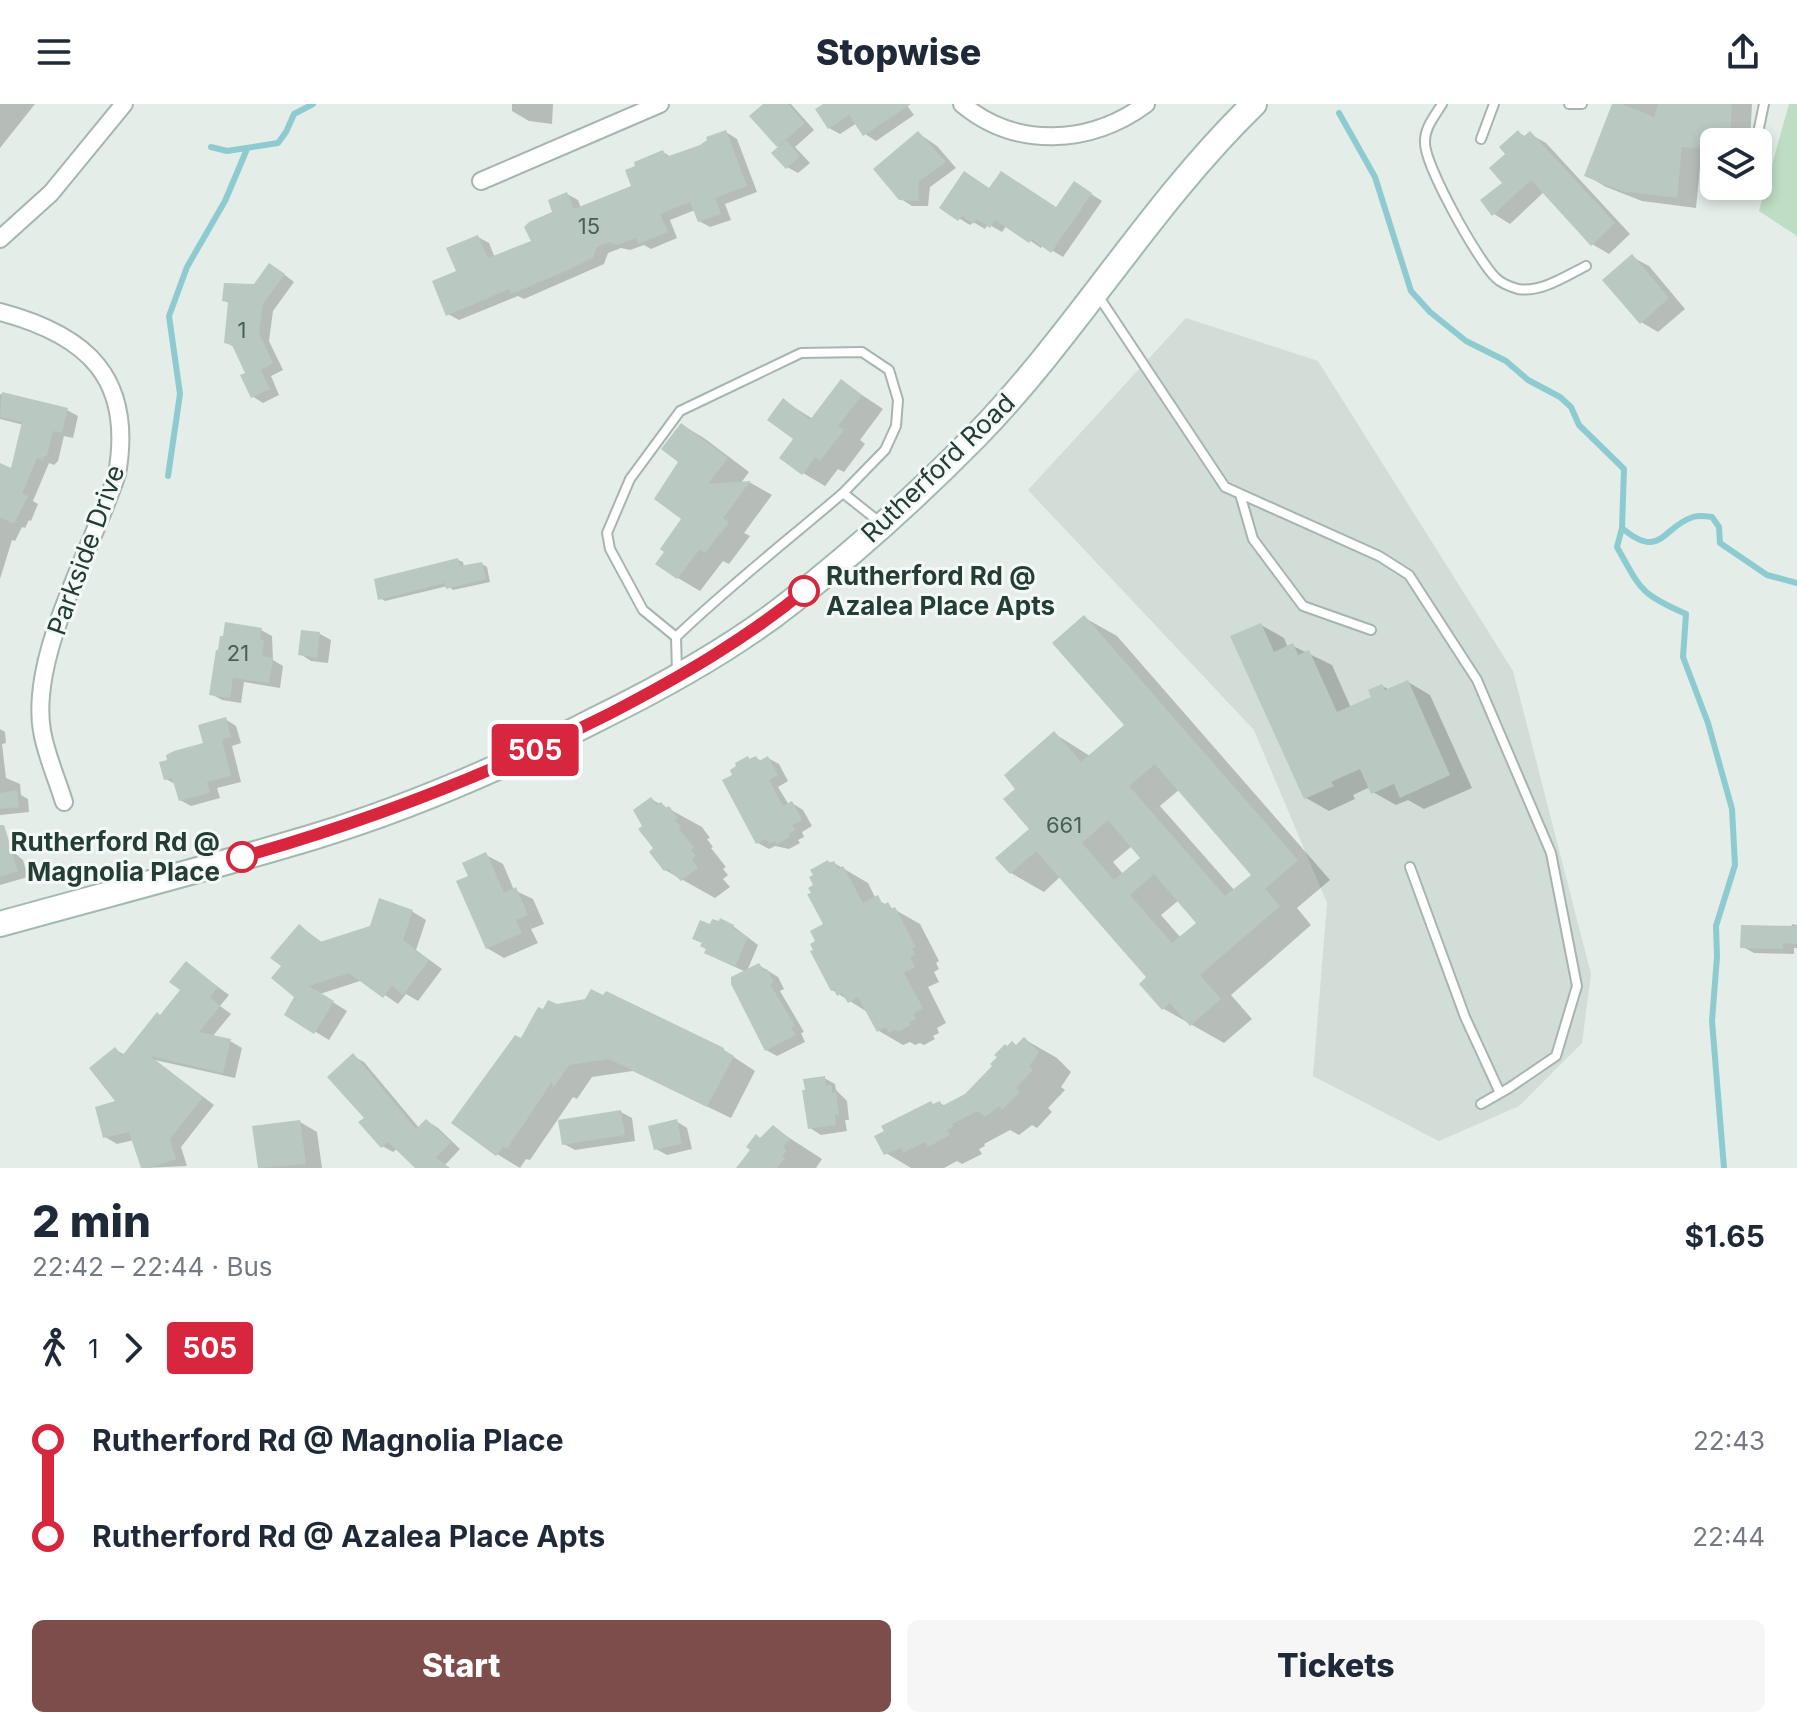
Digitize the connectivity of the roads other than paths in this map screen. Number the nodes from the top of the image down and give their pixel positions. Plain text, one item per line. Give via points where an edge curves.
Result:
1 (124, 104) edge
2 (660, 104) edge
3 (962, 104) edge
4 (1146, 104) edge
5 (1254, 104) edge
6 (1442, 104) edge
7 (1494, 104) edge
8 (1569, 104) edge
9 (1582, 104) edge
10 (1764, 104) edge
11 (1759, 128) edge
12 (1481, 139) dead end
13 (481, 181) dead end
14 (0, 239) edge
15 (1586, 266) dead end
16 (1097, 293) junction
17 (0, 312) edge
18 (843, 493) junction
19 (1240, 494) junction
20 (883, 524) junction
21 (1371, 630) dead end
22 (676, 637) junction
23 (677, 676) junction
24 (64, 802) dead end
25 (1410, 867) dead end
26 (0, 924) edge
27 (1500, 1093) junction
28 (1481, 1104) dead end

1 - 14 street via 51,193
2 - 13 street
3 - 4 street via 1007,130 1048,137 1096,131
5 - 16 street, Rutherford Road via 1188,174
6 - 15 lane via 1427,129 1428,162 1497,280 1533,290
7 - 12 lane
8 - 9 lane
10 - 11 lane
16 - 19 lane via 1225,487
16 - 20 street, Rutherford Road via 986,425
17 - 24 street, Parkside Drive via 36,321 76,343 109,383 121,426 117,474 44,667 42,734
18 - 20 lane
18 - 22 lane
18 - 22 lane via 885,450 896,426 898,400 889,370 862,352 801,353 680,411 630,479 607,533 610,549 643,610
19 - 21 lane via 1253,539 1303,606
19 - 27 lane via 1379,556 1409,575 1477,680 1551,853 1577,986 1556,1056
20 - 23 street, Rutherford Road via 790,603
22 - 23 lane
23 - 26 street, Rutherford Road via 550,744 380,813
25 - 27 lane via 1465,1017
27 - 28 lane

